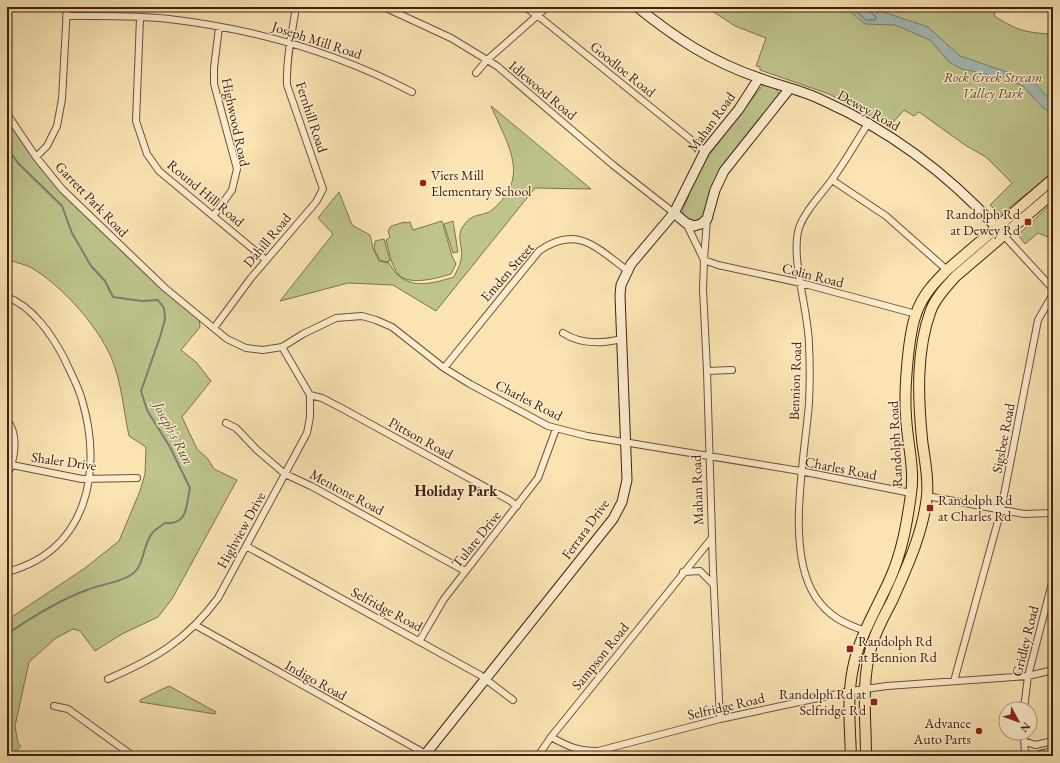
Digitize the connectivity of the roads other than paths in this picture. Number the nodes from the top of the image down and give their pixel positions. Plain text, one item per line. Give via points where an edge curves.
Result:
1 (66, 7) edge
2 (296, 7) edge
3 (384, 7) edge
4 (525, 7) edge
5 (546, 7) edge
6 (638, 7) edge
7 (537, 15) junction
8 (66, 16) junction
9 (140, 18) junction
10 (219, 27) junction
11 (290, 42) junction
12 (487, 60) junction
13 (476, 73) dead end
14 (759, 78) junction
15 (790, 88) junction
16 (412, 92) dead end
17 (7, 114) edge
18 (869, 122) junction
19 (705, 151) junction
20 (36, 157) junction
21 (315, 164) joint
22 (1053, 179) edge
23 (832, 180) junction
24 (1053, 193) edge
25 (674, 213) junction
26 (214, 215) junction
27 (707, 218) junction
28 (686, 223) junction
29 (996, 227) junction
30 (1004, 236) junction
31 (266, 260) junction
32 (704, 260) junction
33 (947, 270) junction
34 (628, 271) junction
35 (801, 283) junction
36 (1053, 289) edge
37 (1053, 294) edge
38 (7, 297) edge
39 (916, 314) junction
40 (214, 328) junction
41 (563, 333) dead end
42 (621, 339) junction
43 (282, 347) junction
44 (444, 368) junction
45 (732, 370) dead end
46 (707, 371) junction
47 (310, 395) junction
48 (7, 420) edge
49 (226, 423) dead end
50 (556, 429) junction
51 (625, 441) junction
52 (709, 456) junction
53 (12, 465) junction
54 (800, 472) junction
55 (285, 474) junction
56 (7, 475) edge
57 (137, 478) dead end
58 (90, 479) junction
59 (912, 493) junction
60 (927, 496) junction
61 (517, 506) junction
62 (1001, 510) junction
63 (1053, 513) edge
64 (712, 538) junction
65 (246, 546) junction
66 (7, 572) edge
67 (465, 572) junction
68 (683, 572) junction
69 (1053, 579) edge
70 (713, 584) junction
71 (1052, 591) edge
72 (195, 625) junction
73 (866, 631) junction
74 (420, 640) junction
75 (1053, 670) edge
76 (1028, 676) junction
77 (108, 679) dead end
78 (487, 679) junction
79 (954, 681) junction
80 (866, 689) junction
81 (851, 691) junction
82 (513, 700) dead end
83 (1025, 701) edge
84 (54, 706) dead end
85 (720, 719) junction
86 (551, 737) junction
87 (1024, 741) joint
88 (1053, 742) edge
89 (1053, 753) edge
90 (425, 755) edge
91 (133, 756) edge
92 (538, 756) edge
93 (851, 756) edge
94 (866, 756) edge
95 (1025, 756) edge
96 (1039, 756) edge

1 - 8 street, Garrett Park Road
2 - 11 street, Fernhill Road
3 - 12 street, Idlewood Road via 451,38
4 - 7 street, Goodloe Road
5 - 7 street
6 - 14 street, Dewey Road via 687,45 716,61
7 - 12 street
7 - 19 street, Goodloe Road
8 - 9 street, Joseph Mill Road
8 - 20 street, Garrett Park Road via 62,99 58,126 47,146
9 - 10 street, Joseph Mill Road via 168,19
9 - 26 street, Round Hill Road via 136,121 140,137 147,154 159,171
10 - 11 street, Joseph Mill Road via 244,30
10 - 26 street, Highwood Road via 214,84 237,169 232,190
11 - 16 street, Joseph Mill Road via 379,74
11 - 21 street, Fernhill Road via 286,68 287,85
12 - 13 street
12 - 25 street, Idlewood Road
14 - 15 street, Dewey Road
14 - 19 street, Mahan Road via 739,109
15 - 18 street, Dewey Road via 821,99
15 - 27 street, Mahan Road via 724,171 715,190
17 - 20 street
18 - 23 street, Bennion Road
18 - 29 street, Dewey Road via 934,167
19 - 25 street, Mahan Road
20 - 40 street, Garrett Park Road via 62,189 99,226
21 - 31 street, Dahill Road via 323,189 316,202
22 - 29 main road, Randolph Road
23 - 33 street via 886,216
23 - 35 street, Bennion Road via 810,208 799,228 797,252
24 - 30 main road, Randolph Road
25 - 28 street, Mahan Road
25 - 34 street, Ferrara Drive
26 - 31 street, Round Hill Road
27 - 28 street via 702,224 694,226
27 - 32 street, Mahan Road
28 - 32 street, Mahan Road
29 - 30 street, Dewey Road
29 - 33 main road, Randolph Road
30 - 36 street, Dewey Road
30 - 60 main road, Randolph Road via 956,276 932,309 922,352 919,406 928,479
31 - 40 street, Dahill Road
32 - 35 street, Colin Road
32 - 46 street, Mahan Road
33 - 39 main road, Randolph Road via 932,286
34 - 42 street, Ferrara Drive via 621,285
34 - 44 street, Emden Street via 585,242 565,238 552,242 539,251
35 - 39 street, Colin Road
35 - 54 street, Bennion Road via 809,340 810,372
37 - 62 street, Sigsbee Road via 1038,320
38 - 58 street via 22,305 45,329 73,376 88,424
39 - 59 main road, Randolph Road via 910,347 906,416
40 - 43 street, Charles Road via 227,340 246,348 263,350
41 - 42 street via 581,342
42 - 51 street, Ferrara Drive
43 - 44 street, Charles Road via 336,318 362,316 392,327
43 - 47 street
44 - 50 street, Charles Road
45 - 46 street
46 - 52 street, Mahan Road
47 - 55 street, Highview Drive via 307,433
47 - 61 street, Pittson Road via 345,410
48 - 53 street via 15,439
49 - 55 street, Mentone Road via 236,428
50 - 51 street, Charles Road
50 - 61 street, Tulare Drive via 538,478
51 - 52 street, Charles Road
51 - 78 street, Ferrara Drive via 626,480 622,502 613,519
52 - 54 street, Charles Road
52 - 64 street, Mahan Road
53 - 56 street
53 - 58 street, Shaler Drive
54 - 59 street, Charles Road
54 - 73 street, Bennion Road via 801,557 808,582 821,604 836,619
55 - 65 street, Highview Drive
55 - 67 street, Mentone Road via 325,493
57 - 58 street, Shaler Drive
58 - 66 street via 85,502 72,527 55,547 45,555
59 - 73 main road, Randolph Road via 902,545 891,578
60 - 62 street
60 - 80 main road, Randolph Road via 922,525 905,572 871,646 866,668
61 - 67 street, Tulare Drive
62 - 63 street via 1024,514
62 - 79 street, Sigsbee Road
64 - 68 street, Sampson Road
64 - 70 street, Mahan Road
65 - 72 street, Highview Drive via 218,598
65 - 74 street, Selfridge Road
67 - 74 street, Tulare Drive via 434,614
68 - 70 street via 700,571
68 - 86 street, Sampson Road
69 - 71 street, Gridley Road
70 - 85 street, Mahan Road
71 - 76 street, Gridley Road
72 - 77 street, Highview Drive via 180,640 141,665
72 - 90 street, Indigo Road
73 - 81 main road, Randolph Road via 858,649
74 - 78 street, Selfridge Road
75 - 76 street, Selfridge Road
76 - 79 street, Selfridge Road
76 - 83 street, Gridley Road
78 - 82 street, Selfridge Road
78 - 90 street, Ferrara Drive
79 - 80 street, Selfridge Road
80 - 81 street, Selfridge Road
80 - 94 main road, Randolph Road
81 - 85 street, Selfridge Road
81 - 93 main road, Randolph Road
84 - 91 street via 68,709
85 - 86 street, Selfridge Road via 598,751 587,752 570,748
86 - 92 street, Sampson Road
87 - 88 street via 1035,745
87 - 95 street
89 - 96 main road

